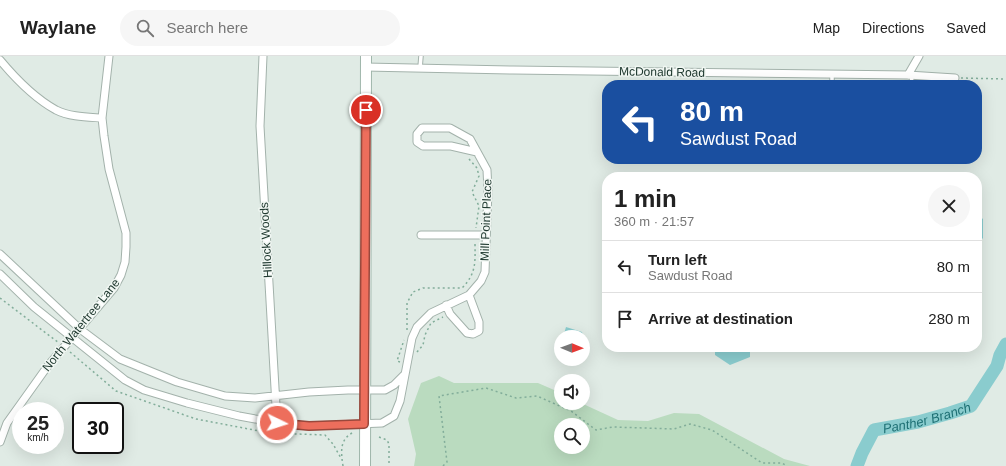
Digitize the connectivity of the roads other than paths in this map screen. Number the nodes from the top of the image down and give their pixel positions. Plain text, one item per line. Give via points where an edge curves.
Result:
1 (109, 56) edge
2 (263, 56) edge
3 (366, 56) edge
4 (421, 56) edge
5 (919, 56) edge
6 (0, 60) edge
7 (366, 67) junction
8 (420, 68) junction
9 (832, 74) junction
10 (910, 75) junction
11 (955, 78) road end
12 (832, 80) edge
13 (910, 80) edge
14 (102, 118) junction
15 (477, 152) junction
16 (421, 235) dead end
17 (486, 235) junction
18 (0, 254) edge
19 (14, 267) junction
20 (2, 276) edge
21 (469, 295) junction
22 (446, 305) junction
23 (80, 329) junction
24 (73, 338) junction
25 (404, 375) junction
26 (365, 390) junction
27 (276, 396) junction
28 (277, 423) junction
29 (364, 424) junction
30 (0, 442) edge
31 (365, 466) edge

1 - 14 street, North Watertree Lane
2 - 27 street, Hillock Woods via 260,126
3 - 7 street
4 - 8 lane
5 - 10 street
6 - 14 street via 30,91 57,110 79,117
7 - 8 street, McDonald Road
7 - 26 street
8 - 9 street, McDonald Road
9 - 10 street, McDonald Road
9 - 12 lane
10 - 11 street, McDonald Road
10 - 13 lane
14 - 23 street, North Watertree Lane via 109,169 126,233 125,262 114,288
15 - 15 street, Mill Point Place via 470,139 450,128 422,128 417,134 417,142 423,146 451,146
15 - 17 street, Mill Point Place via 488,170
16 - 17 street
17 - 21 street, Mill Point Place via 485,272
18 - 19 street
19 - 20 street
19 - 23 street
20 - 24 street, Mill Point Place via 34,307
21 - 22 street, Mill Point Place
21 - 22 street via 479,322 479,331 473,334 467,333 450,314
22 - 25 street, Mill Point Place via 431,313 417,327
23 - 24 street, North Watertree Lane
23 - 27 street via 120,359 177,382 225,396
24 - 28 street, Mill Point Place via 125,380 144,390 239,416
24 - 30 street, North Watertree Lane via 7,422
25 - 26 street via 385,390
25 - 29 street, Mill Point Place via 400,400 394,416 382,423
26 - 27 street
26 - 29 street
27 - 28 street, Hillock Woods
28 - 29 street, Mill Point Place via 309,426
29 - 31 street

